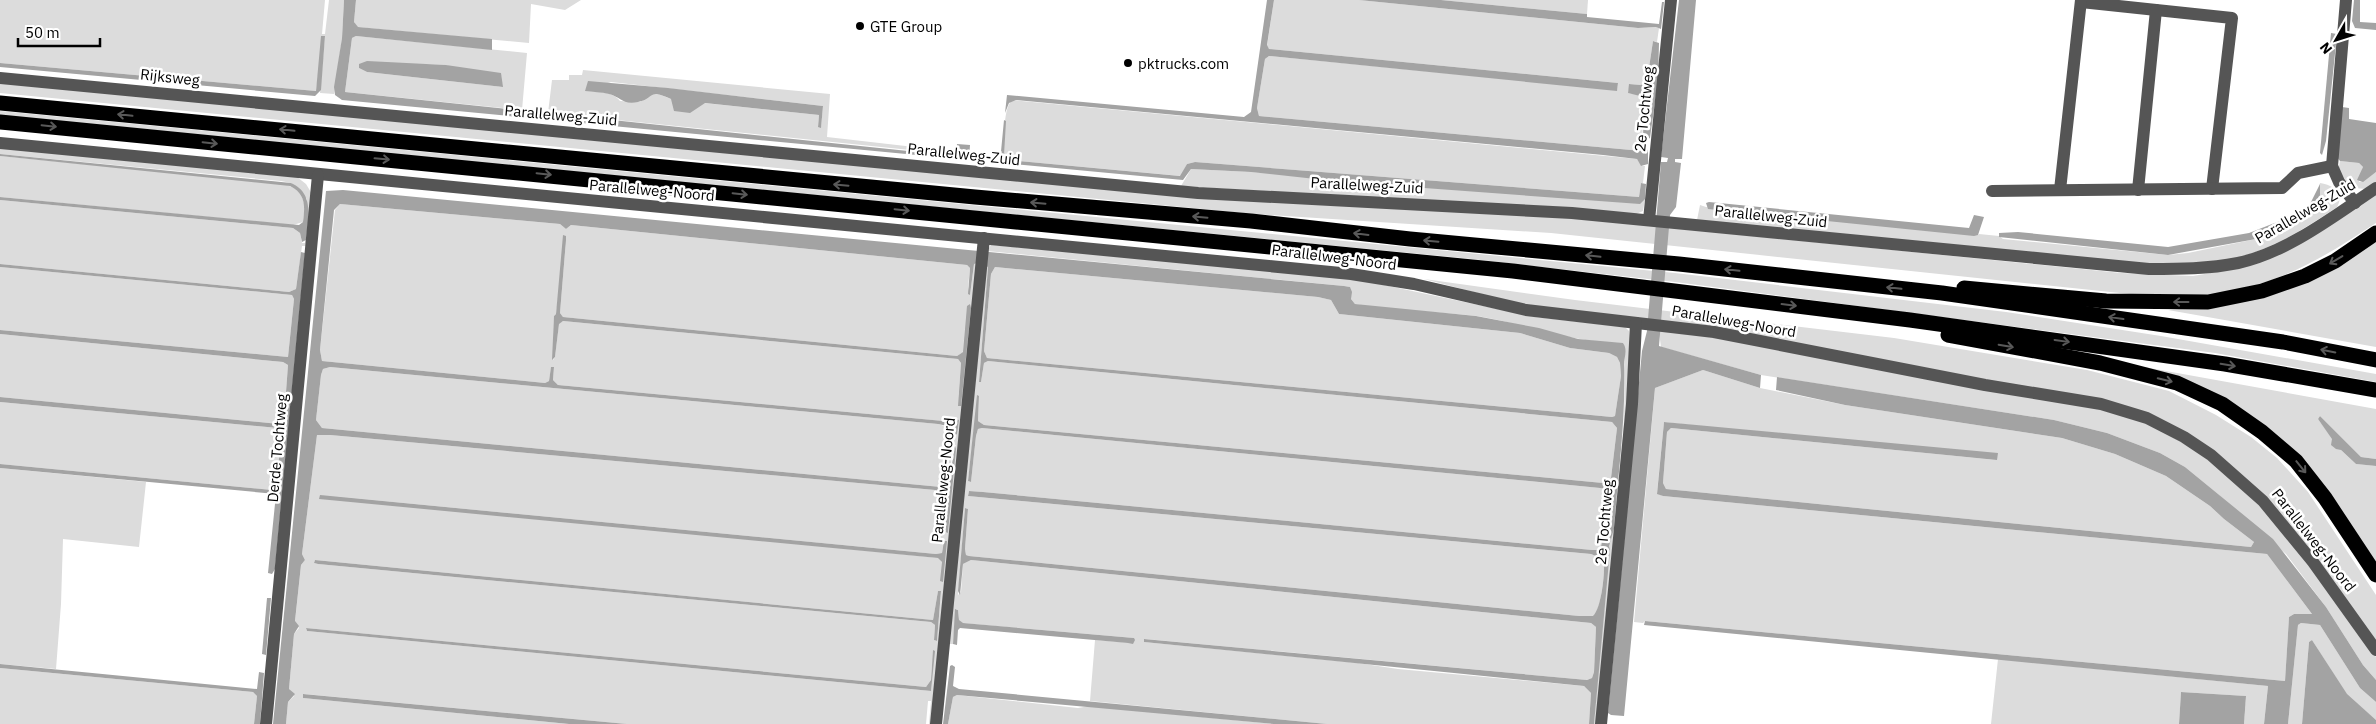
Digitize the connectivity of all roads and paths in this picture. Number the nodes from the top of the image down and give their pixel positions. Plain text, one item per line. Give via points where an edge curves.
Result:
1 (1671, 0) edge
2 (2346, 0) edge
3 (2081, 1) edge
4 (2156, 10) junction
5 (0, 78) edge
6 (0, 103) edge
7 (337, 111) joint
8 (0, 122) edge
9 (0, 143) edge
10 (2332, 166) junction
11 (318, 175) junction
12 (2376, 188) edge
13 (2212, 189) junction
14 (2060, 190) junction
15 (2138, 190) junction
16 (1992, 191) dead end
17 (2355, 202) junction
18 (1652, 221) junction
19 (2376, 232) edge
20 (983, 241) junction
21 (1942, 293) junction
22 (1910, 320) junction
23 (1640, 323) junction
24 (2376, 360) edge
25 (2376, 390) edge
26 (2376, 575) edge
27 (2376, 650) edge
28 (266, 724) edge
29 (936, 724) edge
30 (1601, 724) edge

1 - 18 street, 2e Tochtweg
2 - 10 street
3 - 4 street
3 - 14 street
4 - 13 street via 2232,18
4 - 15 street
5 - 7 street, Rijksweg
21 -> 6 highway via 1251,221
7 - 18 street, Parallelweg-Zuid via 1198,193 1488,207
8 -> 22 highway via 1513,271
9 - 11 street
10 - 13 street via 2298,173 2282,188
10 - 17 street via 2339,182
11 - 20 street, Parallelweg-Noord
11 - 28 street, Derde Tochtweg
12 - 17 street, Parallelweg-Zuid
13 - 15 street
14 - 15 street
14 - 16 street
17 - 18 street, Parallelweg-Zuid via 2279,248 2258,257 2194,269 2149,269
19 -> 21 highway via 2305,276 2262,292 2208,302 2106,301 1967,287
20 - 23 street, Parallelweg-Noord via 1351,274 1414,284 1526,310
20 - 29 street, Parallelweg-Noord
24 -> 21 highway via 2283,342
22 -> 25 highway via 2225,364
22 -> 26 highway via 1929,332 2100,363 2177,383 2222,404 2296,461 2335,512
23 - 27 street, Parallelweg-Noord via 1724,334 2101,404 2147,418 2211,455 2263,501 2313,562
23 - 30 street, 2e Tochtweg

